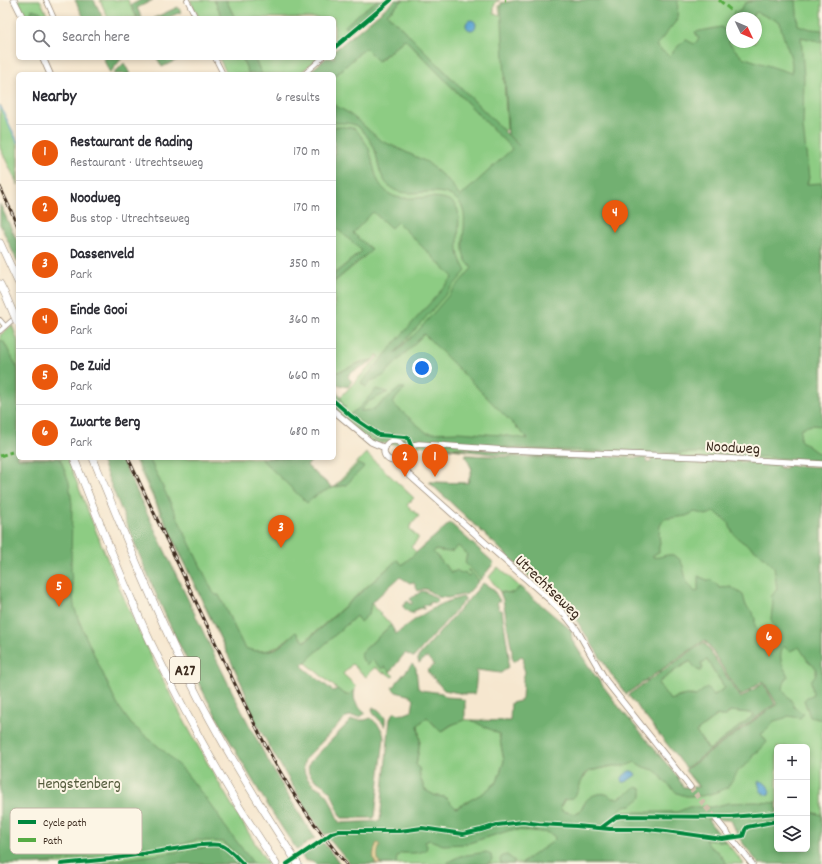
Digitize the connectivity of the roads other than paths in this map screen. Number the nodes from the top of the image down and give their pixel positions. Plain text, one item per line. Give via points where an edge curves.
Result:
1 (14, 0) edge
2 (46, 0) edge
3 (187, 0) edge
4 (391, 0) edge
5 (22, 16) edge
6 (53, 16) edge
7 (195, 16) edge
8 (336, 46) edge
9 (43, 60) edge
10 (216, 60) edge
11 (320, 60) edge
12 (49, 72) edge
13 (222, 72) edge
14 (306, 72) edge
15 (0, 243) edge
16 (16, 278) edge
17 (0, 284) edge
18 (16, 317) edge
19 (16, 318) edge
20 (0, 320) edge
21 (5, 326) junction
22 (0, 331) edge
23 (336, 413) edge
24 (403, 447) junction
25 (385, 448) junction
26 (400, 459) junction
27 (75, 460) edge
28 (94, 460) edge
29 (822, 464) edge
30 (690, 787) tunnel mouth
31 (716, 819) tunnel mouth
32 (276, 864) edge
33 (298, 864) edge
34 (752, 864) edge

1 - 5 main road
2 - 6 street
3 - 7 street
4 - 8 street
9 - 12 main road
10 - 13 street
11 - 14 street
15 - 16 highway
17 - 19 highway, bridge
18 - 21 street
20 - 21 street
21 - 22 street
23 - 25 main road via 371,442
24 - 25 main road via 400,442 394,441 388,443
24 - 26 main road via 404,454
24 - 29 main road, Noodweg via 419,444
25 - 26 main road via 384,452 389,459
26 - 30 main road, Utrechtseweg via 408,475 566,616 577,630 606,681
27 - 32 highway, A27 via 131,599 173,688 229,790
28 - 33 highway, A27 via 148,593 188,678 243,777
31 - 34 main road

